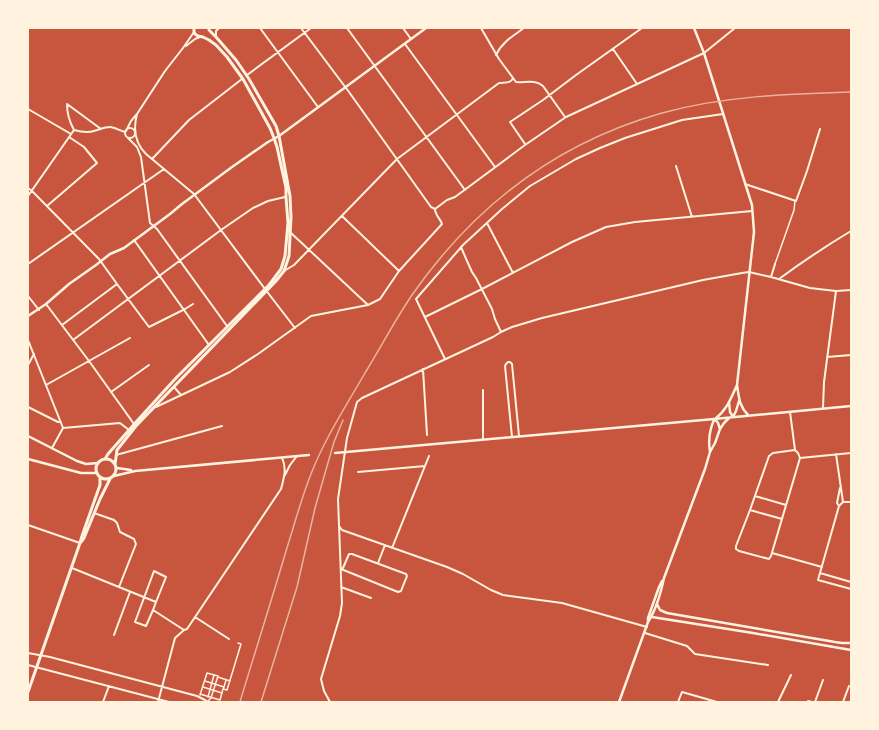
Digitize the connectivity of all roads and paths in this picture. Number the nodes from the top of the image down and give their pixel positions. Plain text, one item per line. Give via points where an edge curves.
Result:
1 (219, 28) edge
2 (260, 28) edge
3 (302, 28) edge
4 (311, 28) edge
5 (347, 28) edge
6 (403, 28) edge
7 (426, 28) edge
8 (481, 28) edge
9 (524, 28) edge
10 (642, 28) edge
11 (694, 28) edge
12 (735, 28) edge
13 (193, 29) edge
14 (305, 32) junction
15 (207, 33) edge
16 (216, 37) junction
17 (411, 39) junction
18 (405, 44) junction
19 (183, 48) junction
20 (613, 49) junction
21 (278, 52) junction
22 (704, 53) junction
23 (496, 55) junction
24 (374, 66) junction
25 (247, 75) junction
26 (513, 78) junction
27 (243, 79) junction
28 (637, 84) junction
29 (345, 87) junction
30 (550, 95) junction
31 (318, 107) junction
32 (28, 109) edge
33 (137, 114) junction
34 (723, 114) junction
35 (457, 115) junction
36 (566, 117) junction
37 (101, 129) junction
38 (820, 129) dead end
39 (74, 130) junction
40 (126, 132) junction
41 (135, 132) junction
42 (71, 134) junction
43 (279, 136) junction
44 (69, 137) junction
45 (426, 137) junction
46 (128, 138) junction
47 (274, 138) junction
48 (526, 145) junction
49 (146, 154) junction
50 (141, 157) junction
51 (152, 159) junction
52 (397, 159) junction
53 (676, 166) dead end
54 (495, 167) junction
55 (164, 169) junction
56 (144, 182) junction
57 (745, 183) junction
58 (28, 188) edge
59 (465, 190) junction
60 (32, 191) junction
61 (194, 194) junction
62 (28, 196) edge
63 (286, 197) junction
64 (796, 201) junction
65 (47, 206) junction
66 (435, 209) junction
67 (752, 211) junction
68 (342, 216) junction
69 (692, 217) junction
70 (487, 223) junction
71 (154, 226) junction
72 (221, 230) junction
73 (851, 231) edge
74 (289, 232) junction
75 (73, 233) junction
76 (134, 240) junction
77 (461, 247) junction
78 (309, 250) junction
79 (180, 261) junction
80 (100, 262) junction
81 (28, 264) edge
82 (775, 264) joint
83 (284, 271) junction
84 (399, 271) junction
85 (749, 272) junction
86 (513, 273) junction
87 (160, 275) junction
88 (771, 277) junction
89 (779, 279) junction
90 (117, 284) junction
91 (482, 289) junction
92 (266, 290) junction
93 (851, 290) edge
94 (836, 291) junction
95 (28, 296) edge
96 (128, 299) junction
97 (46, 304) junction
98 (193, 304) dead end
99 (368, 304) junction
100 (185, 309) junction
101 (39, 310) junction
102 (28, 316) edge
103 (424, 317) junction
104 (62, 325) junction
105 (227, 326) junction
106 (296, 328) junction
107 (500, 332) junction
108 (130, 338) dead end
109 (28, 340) edge
110 (73, 340) junction
111 (211, 346) junction
112 (34, 354) junction
113 (851, 355) edge
114 (827, 357) junction
115 (445, 359) junction
116 (89, 361) junction
117 (28, 365) edge
118 (149, 365) dead end
119 (423, 370) junction
120 (737, 384) junction
121 (46, 385) junction
122 (174, 387) junction
123 (483, 390) dead end
124 (111, 392) junction
125 (181, 395) junction
126 (739, 400) junction
127 (729, 402) junction
128 (851, 406) edge
129 (28, 407) edge
130 (153, 408) junction
131 (823, 408) junction
132 (790, 412) junction
133 (748, 416) junction
134 (731, 417) junction
135 (714, 419) junction
136 (61, 422) junction
137 (134, 424) junction
138 (222, 426) dead end
139 (63, 428) junction
140 (720, 429) junction
141 (129, 430) junction
142 (427, 435) dead end
143 (28, 436) edge
144 (519, 436) junction
145 (512, 437) junction
146 (483, 439) junction
147 (52, 448) junction
148 (795, 450) junction
149 (345, 452) junction
150 (710, 452) junction
151 (336, 453) dead end
152 (851, 453) edge
153 (836, 454) junction
154 (116, 455) junction
155 (309, 455) dead end
156 (297, 456) junction
157 (429, 456) dead end
158 (28, 458) edge
159 (282, 458) junction
160 (800, 458) junction
161 (105, 459) junction
162 (98, 463) junction
163 (115, 464) junction
164 (425, 466) junction
165 (117, 468) junction
166 (135, 471) junction
167 (358, 472) dead end
168 (97, 473) junction
169 (285, 475) junction
170 (114, 476) junction
171 (100, 477) junction
172 (110, 479) junction
173 (840, 488) junction
174 (755, 496) junction
175 (842, 502) junction
176 (851, 502) edge
177 (786, 506) junction
178 (839, 506) junction
179 (750, 510) junction
180 (94, 513) junction
181 (782, 519) junction
182 (28, 525) edge
183 (338, 525) junction
184 (80, 543) junction
185 (385, 545) junction
186 (392, 548) junction
187 (772, 552) junction
188 (378, 563) junction
189 (822, 567) junction
190 (72, 568) junction
191 (341, 569) junction
192 (820, 573) junction
193 (664, 578) junction
194 (851, 582) edge
195 (342, 587) junction
196 (119, 588) junction
197 (851, 589) edge
198 (130, 592) junction
199 (144, 597) junction
200 (371, 598) dead end
201 (156, 602) junction
202 (657, 604) junction
203 (153, 610) junction
204 (195, 617) junction
205 (652, 617) junction
206 (648, 622) junction
207 (647, 627) junction
208 (184, 630) junction
209 (644, 633) junction
210 (114, 635) dead end
211 (230, 639) dead end
212 (238, 643) dead end
213 (851, 643) edge
214 (851, 650) edge
215 (28, 652) edge
216 (41, 655) junction
217 (28, 664) edge
218 (37, 666) junction
219 (768, 666) dead end
220 (214, 675) junction
221 (790, 675) dead end
222 (218, 677) junction
223 (226, 680) junction
224 (823, 680) dead end
225 (205, 681) junction
226 (230, 681) junction
227 (212, 683) junction
228 (216, 684) junction
229 (109, 686) junction
230 (849, 686) dead end
231 (162, 687) junction
232 (203, 687) junction
233 (223, 688) junction
234 (210, 689) junction
235 (214, 690) junction
236 (28, 692) edge
237 (222, 693) junction
238 (199, 696) junction
239 (208, 697) junction
240 (211, 698) junction
241 (159, 700) edge
242 (103, 702) edge
243 (170, 702) edge
244 (208, 702) edge
245 (330, 702) edge
246 (619, 702) edge
247 (678, 702) edge
248 (717, 702) edge
249 (778, 702) edge
250 (808, 702) edge
251 (813, 702) edge
252 (843, 702) edge

1 - 16 street
2 - 21 street
3 - 14 street
4 - 14 street
5 - 24 street
6 - 17 street
7 - 17 main road
8 - 23 street
9 - 23 street via 506,41
10 - 20 street
11 - 22 main road
12 - 22 street
13 - 15 main road via 198,36
13 - 19 street
14 - 21 street
14 - 29 street
15 - 16 main road
15 - 19 street
15 - 27 main road via 209,40 227,57
16 - 25 main road
17 - 18 main road
18 - 24 main road
18 - 35 street
19 - 33 street
20 - 28 street
20 - 30 street
21 - 25 street
21 - 31 street
22 - 28 street
22 - 34 main road
23 - 26 street
24 - 29 main road
24 - 45 street
25 - 43 main road
26 - 30 street via 516,82 540,83
26 - 35 street via 512,81 499,83
27 - 47 main road
27 - 51 street via 189,120
28 - 36 street
29 - 31 main road
29 - 52 street
30 - 36 street
30 - 48 street via 510,122
31 - 43 main road
32 - 42 street
33 - 40 street
33 - 41 street
34 - 57 main road
34 - 70 street via 682,120 625,138 576,159 530,186
35 - 45 street
35 - 54 street
36 - 48 street
37 - 39 street via 84,132
37 - 39 street via 67,104 67,112
37 - 40 street via 112,127
38 - 64 street
39 - 42 street
40 - 41 street via 131,128
40 - 46 street
41 - 46 street via 134,136
41 - 49 street via 141,149
42 - 44 street
43 - 47 main road
43 - 74 main road via 290,196
44 - 60 street
44 - 65 street via 84,147 97,163
45 - 52 street
45 - 59 street
46 - 50 street via 137,147
47 - 61 main road
47 - 63 main road
48 - 54 street
49 - 50 street
49 - 51 street
50 - 56 street
51 - 55 street
52 - 66 street
52 - 68 street
53 - 69 street
54 - 59 street
55 - 56 street
55 - 61 street
56 - 71 street via 150,223
56 - 75 street
57 - 64 street
57 - 67 main road
58 - 60 street
59 - 66 street
60 - 62 street
60 - 65 street
61 - 71 main road
61 - 72 street
63 - 72 street via 253,208
63 - 74 main road
64 - 82 street
65 - 75 street
66 - 84 street via 442,224
67 - 69 street
67 - 85 main road via 754,232
68 - 78 street
68 - 84 street
69 - 86 street via 635,222 606,228 572,242
70 - 77 street
70 - 86 street
71 - 76 main road
71 - 79 street
72 - 79 street
72 - 92 street
73 - 89 street
74 - 78 street
74 - 83 main road via 289,256
74 - 92 main road via 281,269
75 - 80 street
75 - 81 street
76 - 80 main road
76 - 87 street
77 - 91 street
77 - 103 street via 416,299
78 - 83 street
78 - 99 street
79 - 87 street
79 - 105 street
80 - 90 street
80 - 97 main road
82 - 88 street
83 - 92 main road
84 - 99 street via 380,299
85 - 88 street
85 - 107 street via 703,280 549,316
85 - 120 main road
86 - 91 street
87 - 96 street
87 - 100 street
88 - 89 street
89 - 94 street via 810,288
90 - 96 street
90 - 104 street
91 - 103 street
91 - 107 street
92 - 105 main road
92 - 106 street
92 - 111 main road
93 - 94 street
94 - 114 street
95 - 101 street
96 - 100 street via 149,327
96 - 110 street
97 - 101 main road
97 - 104 street
98 - 100 street
99 - 106 street via 311,316
100 - 111 street
101 - 102 main road
103 - 115 street
104 - 110 street
105 - 111 main road
106 - 125 street via 230,372
107 - 115 street
108 - 116 street
109 - 112 street
110 - 116 street
111 - 122 main road
111 - 137 main road via 176,378
112 - 117 street
112 - 121 street
113 - 114 street
114 - 131 street
115 - 119 street
116 - 121 street
116 - 124 street
118 - 124 street
119 - 142 street
119 - 149 street via 357,402
120 - 126 main road
120 - 127 main road
121 - 136 street
122 - 125 street
122 - 130 main road
123 - 146 street
124 - 137 street
125 - 130 street
126 - 133 main road via 742,410
126 - 134 main road
127 - 134 main road
127 - 135 main road via 722,414
128 - 131 main road
129 - 136 street
130 - 154 main road via 124,441
131 - 132 main road
132 - 133 main road
132 - 148 street
133 - 134 main road
134 - 135 main road
134 - 140 main road
135 - 140 main road
135 - 144 main road
135 - 150 main road via 708,440
136 - 139 street
137 - 141 main road
138 - 154 street
139 - 141 street via 120,423
139 - 147 street
140 - 150 main road
141 - 161 main road
143 - 147 main road
144 - 145 main road
144 - 145 street via 512,364 508,362 505,366
145 - 146 main road
146 - 149 main road
147 - 162 main road via 82,463
148 - 160 street
148 - 174 street via 771,454
149 - 151 main road
149 - 183 street via 338,499
150 - 193 main road
152 - 153 street
153 - 160 street
153 - 173 street
154 - 163 main road
155 - 156 main road
156 - 159 main road
156 - 169 street
157 - 164 street
158 - 168 main road via 81,473
159 - 166 main road
159 - 169 street
160 - 177 street
161 - 162 main road
161 - 163 main road
162 - 168 main road
163 - 165 main road
164 - 167 street
164 - 186 street
165 - 166 main road
165 - 170 main road
166 - 170 main road
168 - 171 main road
169 - 204 street via 281,489
170 - 172 main road
171 - 172 main road
171 - 184 main road via 100,485
172 - 180 main road
173 - 175 street
173 - 178 street via 837,503
174 - 177 street
174 - 179 street
175 - 176 street
175 - 178 street
177 - 181 street
178 - 189 street
179 - 181 street
179 - 187 street via 736,549 769,559
180 - 184 main road
180 - 196 street via 114,520 120,532 134,539 136,544
181 - 187 street
182 - 184 street
183 - 185 street via 342,530
183 - 191 street
184 - 190 main road
185 - 186 street
185 - 188 street
186 - 207 street via 447,566 504,595 562,603
187 - 189 street
188 - 191 street via 349,554
188 - 191 street via 406,574 401,591
189 - 192 street
190 - 196 street
190 - 216 main road
191 - 195 street
192 - 194 street
192 - 197 street via 818,580
193 - 202 main road
193 - 206 main road
195 - 200 street
195 - 245 street via 340,616 321,679
196 - 198 street
198 - 199 street
198 - 210 street
199 - 201 street
199 - 201 street via 154,572 166,577
199 - 203 street via 134,622 146,626
201 - 203 street
202 - 205 main road
202 - 213 main road via 660,610 667,613
203 - 208 street
204 - 208 street
204 - 211 street
205 - 206 main road
205 - 214 main road
206 - 207 main road
207 - 209 main road
208 - 231 street via 175,638
209 - 219 street via 687,646 695,654
209 - 246 main road
212 - 226 street via 241,644
215 - 216 street
216 - 218 main road
216 - 231 street
217 - 218 street
218 - 229 street
218 - 236 main road
220 - 222 street
220 - 225 street via 207,673
220 - 227 street
221 - 249 street
222 - 223 street
222 - 228 street
223 - 226 street
223 - 233 street
224 - 251 street
225 - 227 street
225 - 232 street
226 - 233 street via 228,690
227 - 228 street
227 - 234 street
228 - 233 street
228 - 235 street
229 - 241 street
229 - 242 street
230 - 252 street
231 - 238 street
231 - 241 street
232 - 234 street
232 - 238 street
233 - 237 street
234 - 235 street
234 - 239 street
235 - 237 street
235 - 240 street
237 - 240 street via 220,700
238 - 239 street
238 - 244 street
239 - 240 street
240 - 244 street
241 - 243 street
247 - 248 street via 682,692
250 - 251 street

